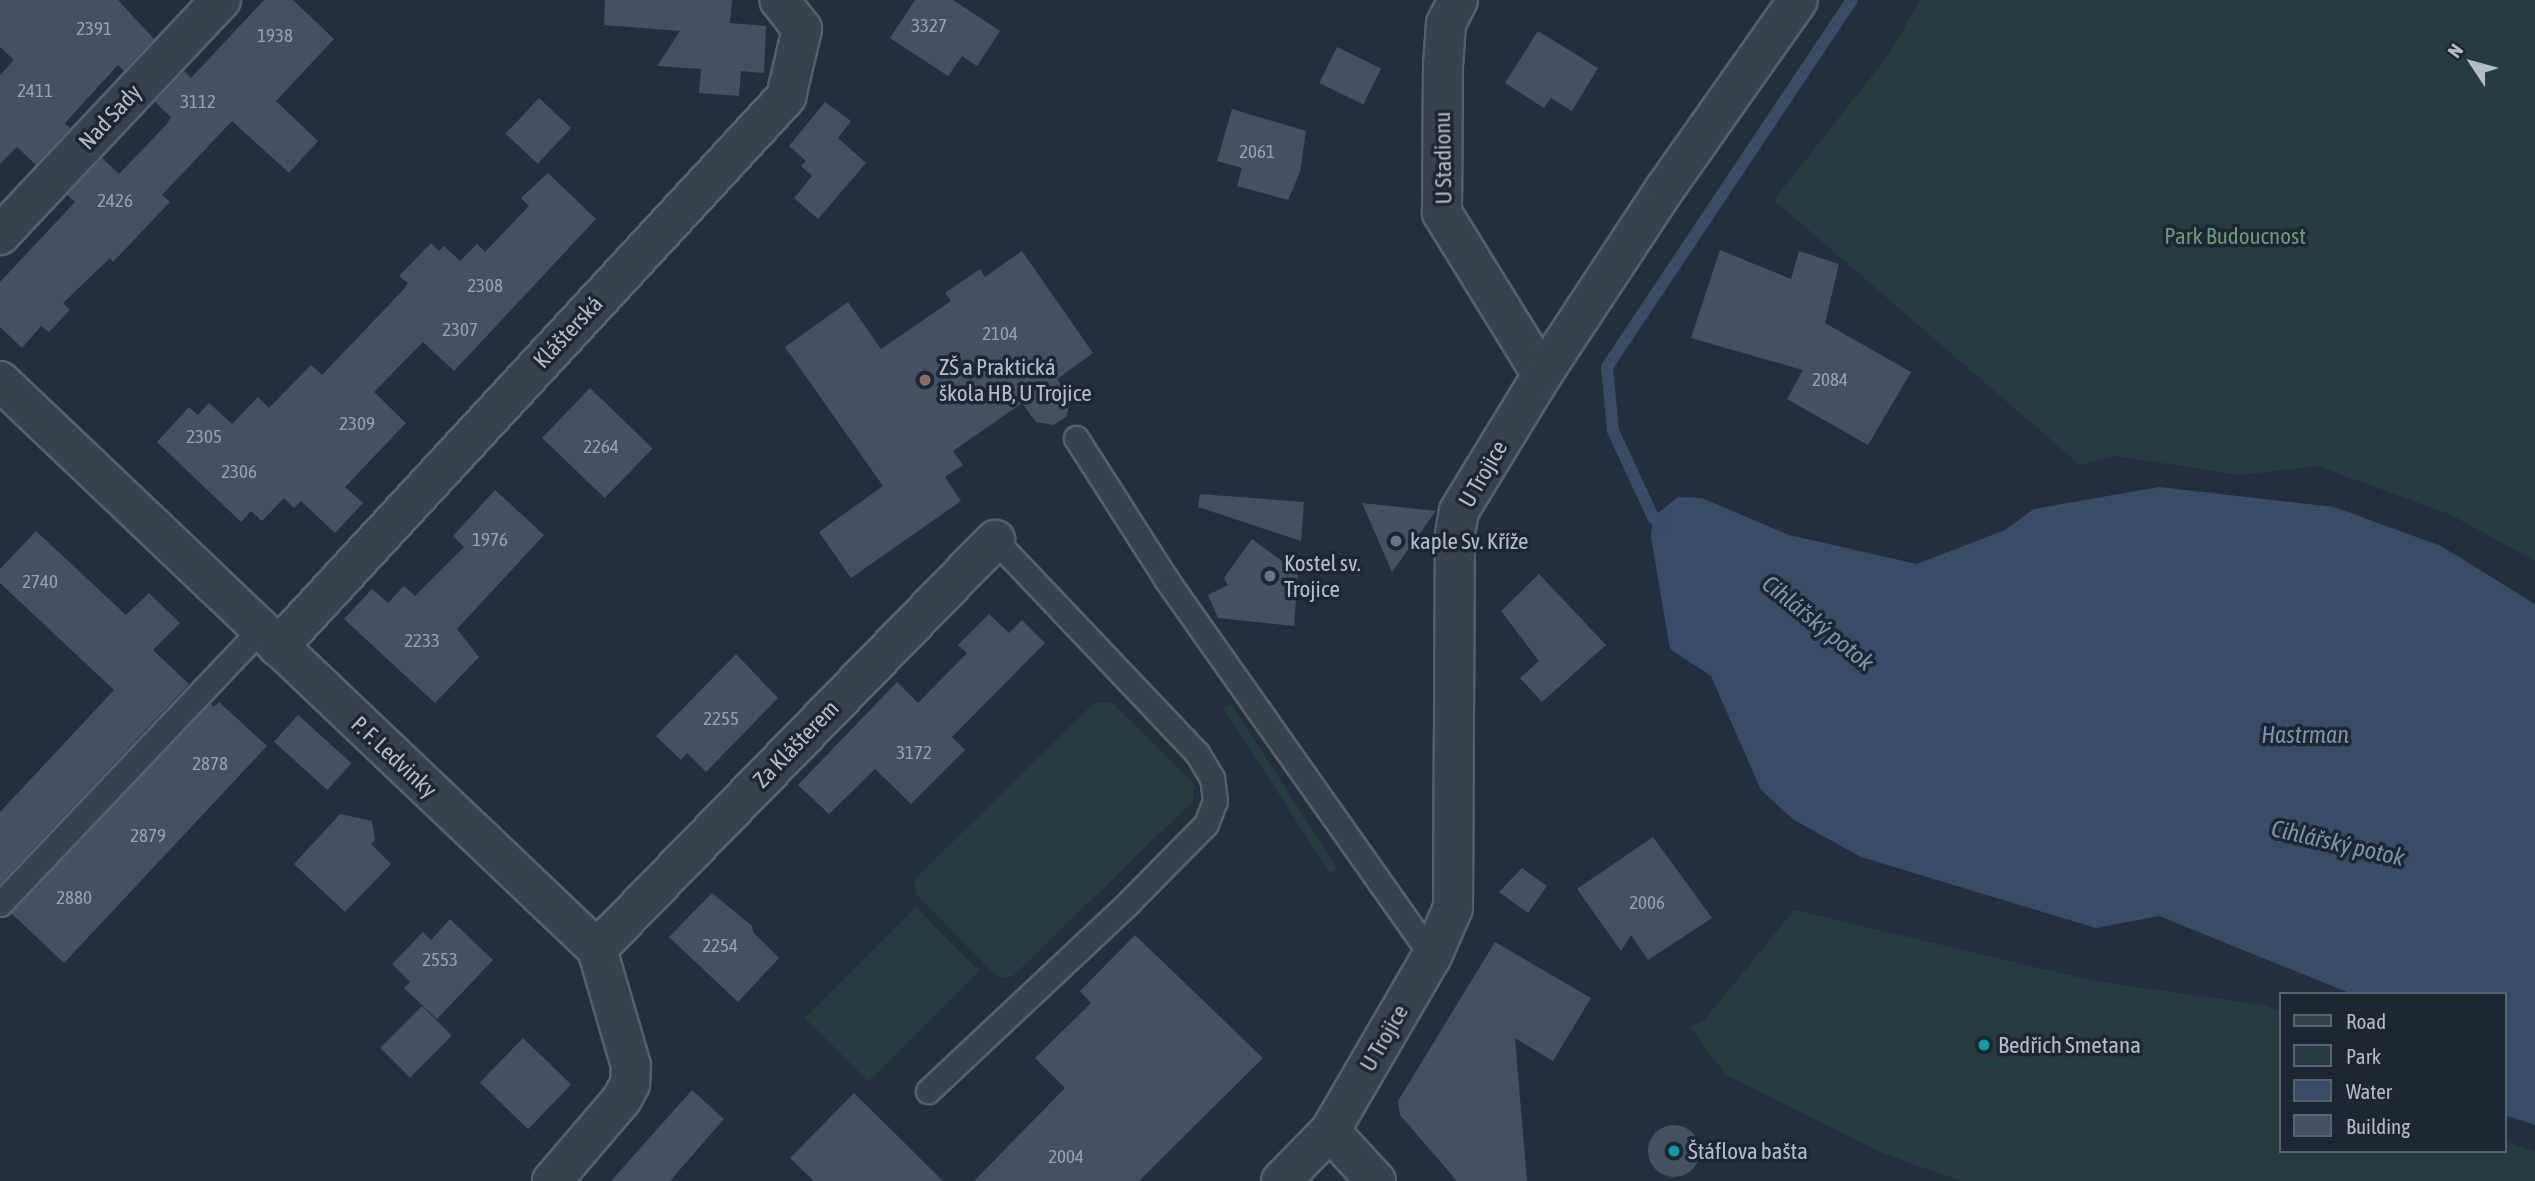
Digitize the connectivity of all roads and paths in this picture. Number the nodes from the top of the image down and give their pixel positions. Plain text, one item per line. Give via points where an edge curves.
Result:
1 (220, 0) edge
2 (779, 0) edge
3 (1458, 0) edge
4 (1798, 0) edge
5 (0, 235) edge
6 (1542, 375) junction
7 (0, 381) edge
8 (1076, 438) dead end
9 (995, 540) joint
10 (269, 638) junction
11 (0, 904) edge
12 (597, 949) junction
13 (1432, 957) junction
14 (928, 1091) dead end
15 (1330, 1131) junction
16 (552, 1181) edge
17 (1281, 1181) edge
18 (1376, 1181) edge

1 - 5 street, Nad Sady
2 - 10 street, Klášterská via 802,29 786,97
3 - 6 street, U Stadionu via 1446,24 1442,213
4 - 6 street, U Trojice
6 - 13 street, U Trojice via 1460,511 1455,534 1453,908
7 - 10 street, P. F. Ledvinky
8 - 13 lane via 1166,579
9 - 12 street, Za Klášterem
9 - 14 lane via 1197,753 1212,778 1215,801 1206,824 1140,892
10 - 11 lane
10 - 12 street, P. F. Ledvinky
12 - 16 street via 631,1066 630,1084
13 - 15 street, U Trojice
15 - 17 street, U Trojice
15 - 18 street

